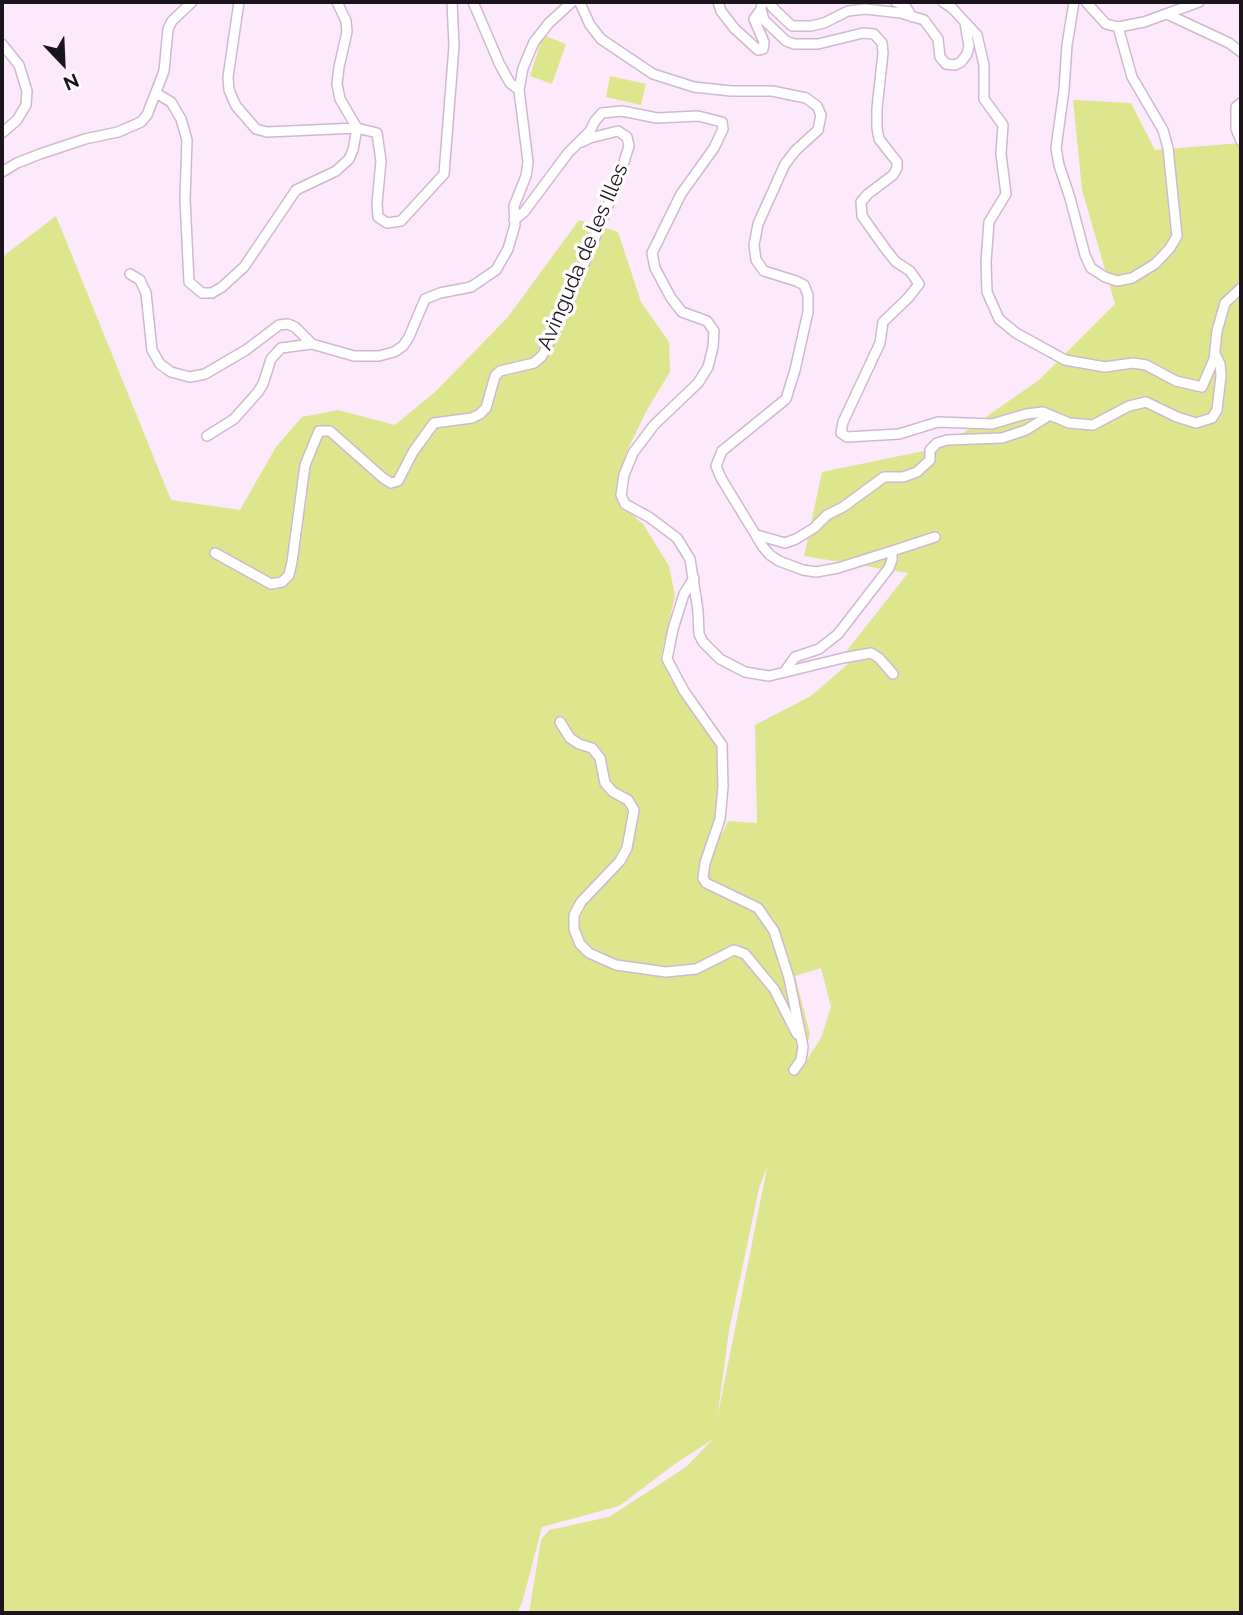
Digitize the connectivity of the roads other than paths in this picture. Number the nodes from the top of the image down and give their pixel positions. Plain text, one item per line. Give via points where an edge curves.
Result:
1 (192, 2) edge
2 (239, 2) edge
3 (337, 2) edge
4 (452, 2) edge
5 (473, 2) edge
6 (577, 2) edge
7 (718, 2) edge
8 (769, 2) edge
9 (895, 2) edge
10 (943, 2) edge
11 (1074, 2) edge
12 (1086, 2) edge
13 (1199, 2) edge
14 (761, 5) edge
15 (1167, 13) junction
16 (912, 17) junction
17 (965, 21) junction
18 (1118, 27) junction
19 (2, 44) edge
20 (1241, 52) edge
21 (519, 90) junction
22 (156, 93) junction
23 (1241, 103) edge
24 (356, 128) junction
25 (2, 133) edge
26 (1241, 141) edge
27 (574, 147) junction
28 (2, 172) edge
29 (514, 220) junction
30 (130, 274) dead end
31 (1241, 288) edge
32 (312, 344) junction
33 (1215, 354) junction
34 (1050, 415) junction
35 (207, 436) dead end
36 (757, 535) junction
37 (935, 537) dead end
38 (892, 551) junction
39 (215, 553) dead end
40 (694, 578) junction
41 (785, 671) junction
42 (893, 674) dead end
43 (560, 722) dead end
44 (800, 1038) junction
45 (794, 1070) dead end

1 - 22 street via 168,29
2 - 24 street via 228,77 229,90 246,120 256,130 268,132
3 - 24 street via 347,32 337,84
4 - 24 street via 454,46 444,174 401,221 387,223 379,217 382,160 377,133
5 - 21 street via 500,65
6 - 21 street via 534,42
6 - 36 street via 601,39 653,74 694,88 795,95 817,106 821,115 818,130 785,164 758,224 754,245 756,260 764,271 804,285 808,295 795,370 786,399 717,459 721,478
7 - 14 street via 727,20 758,50 764,42 754,19
8 - 16 street via 792,26 824,23 865,9
9 - 16 street via 906,7
10 - 17 street
11 - 18 street via 1056,148 1085,256 1091,268 1117,281 1155,264 1177,236 1163,130 1132,77
12 - 18 street via 1106,24
13 - 15 street
14 - 34 street via 764,20 779,37 794,44 828,43 863,33 874,34 882,43 877,128 897,168 861,202 862,216 919,284 883,322 880,343 841,433 848,437 899,434 938,422 992,424 1026,414
15 - 18 street
15 - 20 street
16 - 17 street via 924,20 938,39 940,57 955,65 969,46
17 - 33 street via 977,34 982,52 984,99 1003,125 1006,194 989,222 986,252 987,292 999,319 1065,360 1105,368 1146,365 1176,381 1202,387
19 - 25 street via 19,65 27,92 17,120
21 - 29 street via 528,162
22 - 24 street via 171,102 187,140 187,270 189,282 202,293 222,287 244,267 296,190 336,171 349,159
22 - 28 street via 147,115 131,128 64,145
23 - 26 street via 1236,107
27 - 29 street
27 - 39 street, Avinguda de les Illes via 618,131 627,137 629,146 589,253 542,356 534,363 500,371 480,414 434,423 398,481 383,478 330,431 319,431 305,465 292,562 282,582 271,584
27 - 40 street via 602,113 610,111 657,118 710,117 722,122 714,148 681,194 652,253 661,283 676,305 707,321 714,331 708,367 633,453 621,495 625,504 677,538 690,559
29 - 32 street via 508,248 496,270 471,286 425,299 409,337 394,352 354,356
30 - 32 street via 140,279 146,293 152,350 171,372 190,377 205,374 279,325 295,327
31 - 33 street via 1226,303
32 - 35 street via 277,351 258,391 234,419
33 - 34 street via 1221,376 1213,418 1196,423 1146,402 1093,425
34 - 36 street via 1002,438 937,443 930,450 930,460 917,471 884,477 796,539 785,543
36 - 38 street via 770,555 816,572
37 - 38 street
38 - 41 street via 888,568 838,634 819,649 795,657
40 - 41 street via 699,634 711,652 756,675
40 - 44 street via 684,594 667,659 722,745 720,820 704,878 758,908 774,931
41 - 42 street via 871,653
43 - 44 street via 570,738 592,748 600,758 605,783 634,810 620,861 574,915 580,944 616,965 666,972 696,969 734,950 745,954 774,989
44 - 45 street via 801,1060

